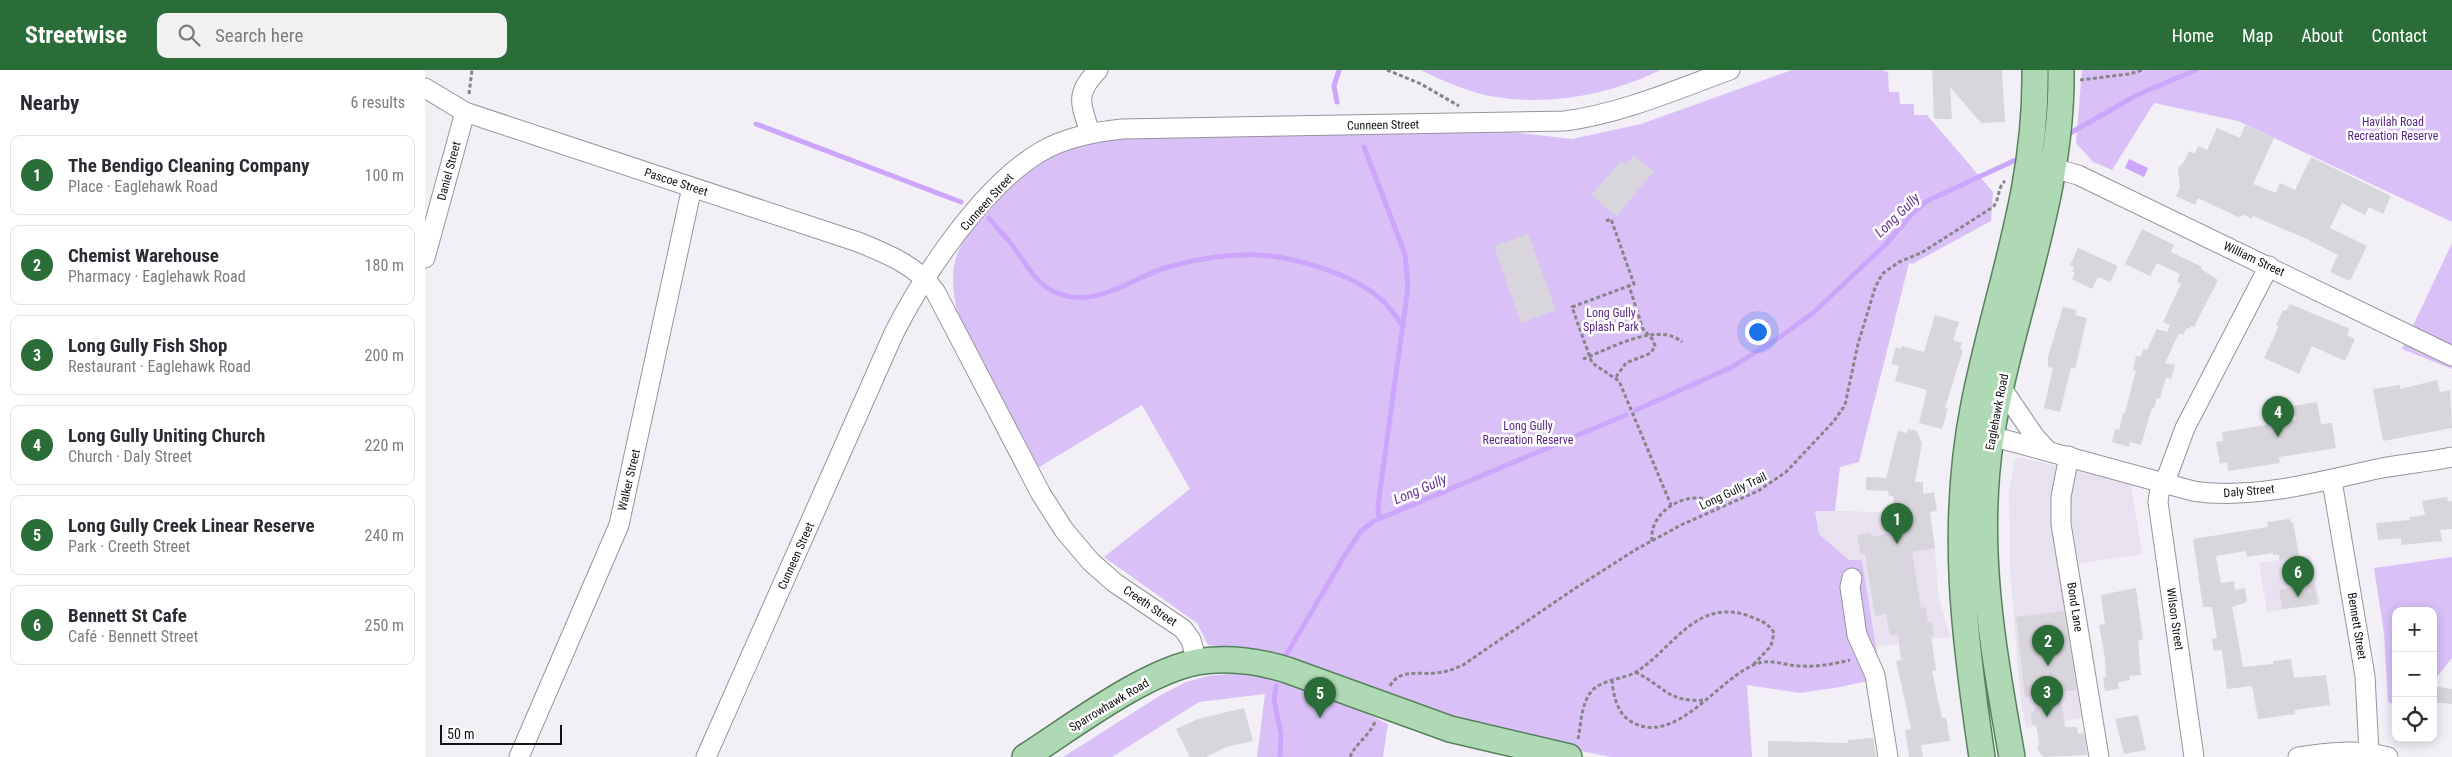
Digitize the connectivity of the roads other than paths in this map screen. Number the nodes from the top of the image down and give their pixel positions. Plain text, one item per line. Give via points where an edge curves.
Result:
1 (1098, 70) edge
2 (1730, 70) edge
3 (2035, 70) edge
4 (2070, 75) edge
5 (425, 88) edge
6 (465, 112) junction
7 (1090, 133) junction
8 (2046, 161) junction
9 (692, 187) junction
10 (425, 258) edge
11 (2269, 266) junction
12 (925, 278) junction
13 (2452, 356) edge
14 (2001, 387) junction
15 (1991, 436) junction
16 (2048, 451) junction
17 (2069, 456) junction
18 (2452, 457) edge
19 (2332, 481) junction
20 (2163, 482) junction
21 (1853, 578) dead end
22 (1197, 662) junction
23 (1573, 749) edge
24 (2369, 753) junction
25 (1980, 755) edge
26 (519, 757) edge
27 (706, 757) edge
28 (1025, 757) edge
29 (1888, 757) edge
30 (2012, 757) edge
31 (2099, 757) edge
32 (2194, 757) edge
33 (2298, 757) edge
34 (2387, 757) edge

1 - 7 street via 1084,85 1081,96
2 - 7 street, Cunneen Street via 1612,113 1554,122 1183,127
3 - 8 main road, Eaglehawk Road via 2033,140
4 - 8 main road, Eaglehawk Road via 2059,127
5 - 6 street, Pascoe Street
6 - 9 street, Pascoe Street
6 - 10 street, Daniel Street
7 - 12 street, Cunneen Street via 1043,150 1010,174
8 - 11 street, William Street
8 - 14 main road, Eaglehawk Road via 2040,236
8 - 25 main road, Eaglehawk Road via 2019,225 1974,404 1965,466 1961,526 1962,595
9 - 12 street, Pascoe Street via 858,242 902,262
9 - 26 street, Walker Street via 619,526
11 - 13 street, William Street
11 - 20 street, Wilson Street via 2185,428
12 - 22 street, Creeth Street via 935,291 1041,494 1065,530 1091,562 1115,583 1183,629 1191,640
12 - 27 street, Cunneen Street via 890,342
14 - 15 main road, Eaglehawk Road
14 - 16 street
15 - 16 street, Daly Street
15 - 30 main road, Eaglehawk Road via 1984,510 1985,580 1990,630
16 - 17 street, Daly Street
17 - 20 street, Daly Street
17 - 31 street, Bond Lane via 2061,496 2061,524
18 - 19 street, Daly Street via 2377,469
19 - 20 street, Daly Street via 2222,494
19 - 24 street, Bennett Street via 2365,676
20 - 32 street, Wilson Street via 2158,502
21 - 29 street via 1850,587 1857,635 1875,675
22 - 23 main road via 1236,660 1264,664 1450,729
22 - 28 main road, Sparrowhawk Road via 1137,686
24 - 33 street via 2331,752
24 - 34 street

